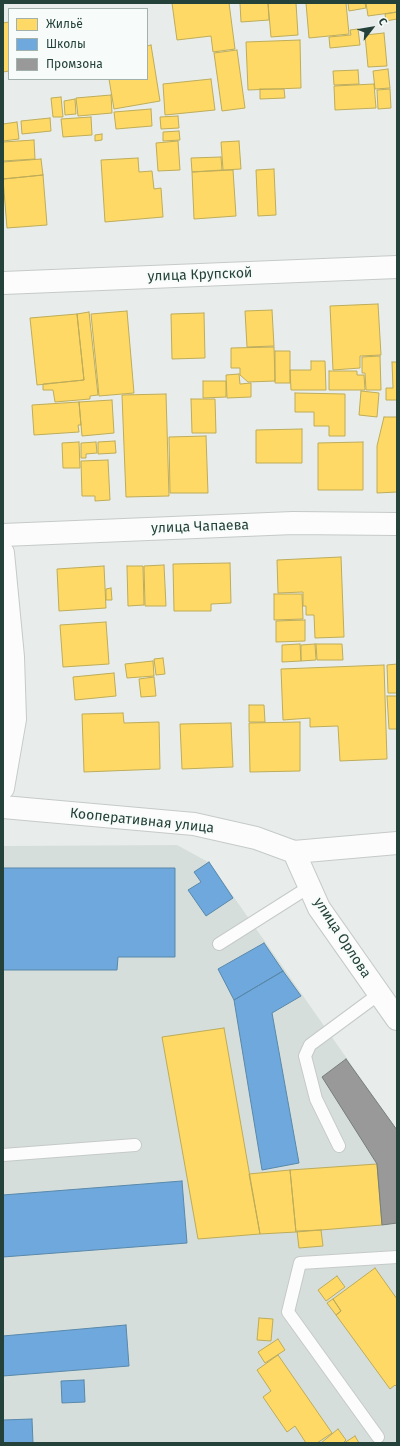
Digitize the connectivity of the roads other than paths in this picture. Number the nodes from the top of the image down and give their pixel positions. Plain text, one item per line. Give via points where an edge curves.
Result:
1 (397, 267) edge
2 (3, 283) edge
3 (397, 524) edge
4 (3, 535) edge
5 (3, 553) edge
6 (3, 788) edge
7 (3, 807) edge
8 (397, 843) edge
9 (294, 852) junction
10 (309, 887) junction
11 (219, 944) dead end
12 (380, 994) junction
13 (397, 1019) edge
14 (135, 1145) dead end
15 (339, 1146) dead end
16 (3, 1155) edge
17 (397, 1257) edge
18 (378, 1437) dead end

1 - 2 street, улица Крупской
3 - 4 street, улица Чапаева via 293,523
5 - 6 street via 14,657 15,718
7 - 9 street, Кооперативная улица via 194,824 256,838
8 - 9 street, Кооперативная улица
9 - 10 street, улица Орлова
10 - 11 lane
10 - 12 street, улица Орлова via 319,908
12 - 13 street, улица Орлова
12 - 15 lane via 310,1045 305,1056 316,1099
14 - 16 lane
17 - 18 lane via 300,1263 288,1312

